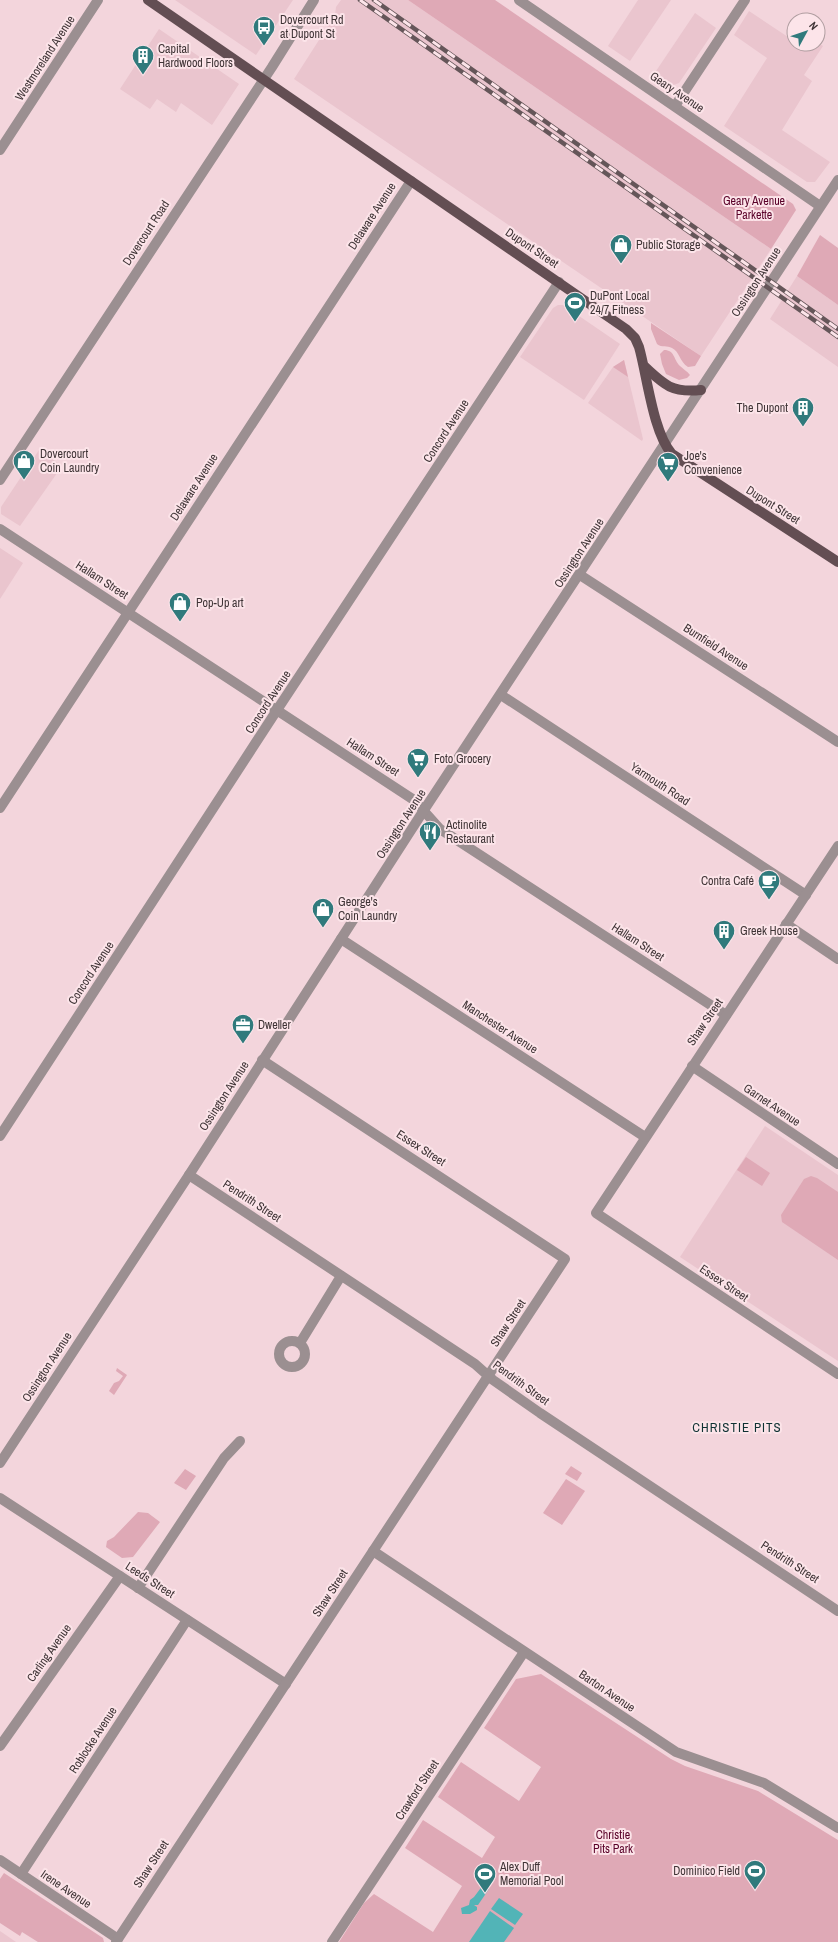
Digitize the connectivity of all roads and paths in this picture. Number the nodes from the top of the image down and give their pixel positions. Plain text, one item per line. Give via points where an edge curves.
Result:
1 (98, 0) edge
2 (148, 0) edge
3 (314, 0) edge
4 (745, 0) edge
5 (525, 2) edge
6 (262, 80) junction
7 (675, 106) junction
8 (0, 150) edge
9 (838, 180) edge
10 (411, 181) junction
11 (820, 206) junction
12 (559, 282) junction
13 (644, 366) junction
14 (701, 390) junction
15 (664, 445) junction
16 (0, 480) edge
17 (0, 529) edge
18 (838, 562) edge
19 (580, 574) junction
20 (128, 613) junction
21 (501, 695) junction
22 (277, 710) junction
23 (838, 742) edge
24 (0, 808) edge
25 (424, 810) junction
26 (838, 846) edge
27 (806, 895) junction
28 (786, 924) junction
29 (341, 940) junction
30 (838, 959) edge
31 (726, 1014) junction
32 (262, 1060) junction
33 (692, 1066) junction
34 (0, 1136) edge
35 (646, 1137) junction
36 (838, 1164) edge
37 (189, 1175) junction
38 (596, 1213) joint
39 (565, 1259) joint
40 (341, 1276) junction
41 (300, 1343) dead end
42 (838, 1374) edge
43 (488, 1377) junction
44 (240, 1442) dead end
45 (0, 1463) edge
46 (0, 1498) edge
47 (373, 1552) junction
48 (120, 1576) junction
49 (138, 1588) junction
50 (838, 1611) edge
51 (187, 1620) junction
52 (524, 1652) junction
53 (286, 1684) junction
54 (0, 1746) edge
55 (838, 1828) edge
56 (0, 1860) edge
57 (21, 1874) junction
58 (117, 1940) edge
59 (332, 1942) edge

1 - 8 street, Westmoreland Avenue
2 - 6 main road, Dupont Street
3 - 6 street, Dovercourt Road
4 - 7 street
5 - 7 street, Geary Avenue
6 - 10 main road, Dupont Street
6 - 16 street, Dovercourt Road
7 - 11 street, Geary Avenue
9 - 11 street, Ossington Avenue
10 - 12 main road, Dupont Street
10 - 20 street, Delaware Avenue
11 - 14 street, Ossington Avenue
12 - 13 main road, Dupont Street via 630,333 639,347
12 - 22 street, Concord Avenue
13 - 14 main road via 662,383 674,390
13 - 15 main road, Dupont Street
14 - 15 street, Ossington Avenue
15 - 18 main road, Dupont Street via 680,460
15 - 19 street, Ossington Avenue
17 - 20 street, Hallam Street
19 - 21 street, Ossington Avenue
19 - 23 street, Burnfield Avenue
20 - 22 street, Hallam Street
20 - 24 street, Delaware Avenue
21 - 25 street, Ossington Avenue
21 - 27 street, Yarmouth Road
22 - 25 street, Hallam Street via 414,800
22 - 34 street, Concord Avenue
25 - 29 street, Ossington Avenue
25 - 31 street, Hallam Street via 440,829
26 - 27 street, Shaw Street
27 - 28 street, Shaw Street
28 - 30 street
28 - 31 street, Shaw Street
29 - 32 street, Ossington Avenue
29 - 35 street, Manchester Avenue
31 - 33 street, Shaw Street
32 - 37 street, Ossington Avenue
32 - 39 street, Essex Street
33 - 35 street, Shaw Street
33 - 36 street, Garnet Avenue
35 - 38 street, Shaw Street
37 - 40 street, Pendrith Street
37 - 45 street, Ossington Avenue
38 - 42 street, Essex Street
39 - 43 street, Shaw Street
40 - 41 street
40 - 43 street, Pendrith Street via 475,1364
43 - 47 street, Shaw Street
43 - 50 street, Pendrith Street
44 - 49 street via 224,1458
46 - 48 street, Leeds Street
47 - 52 street, Barton Avenue
47 - 53 street, Shaw Street
48 - 49 street, Leeds Street
48 - 54 street, Carling Avenue
49 - 51 street, Leeds Street
51 - 53 street, Leeds Street
51 - 57 street, Roblocke Avenue
52 - 55 street, Barton Avenue via 676,1752 764,1783
52 - 59 street, Crawford Street
53 - 58 street, Shaw Street
56 - 57 street, Irene Avenue
57 - 58 street, Irene Avenue

